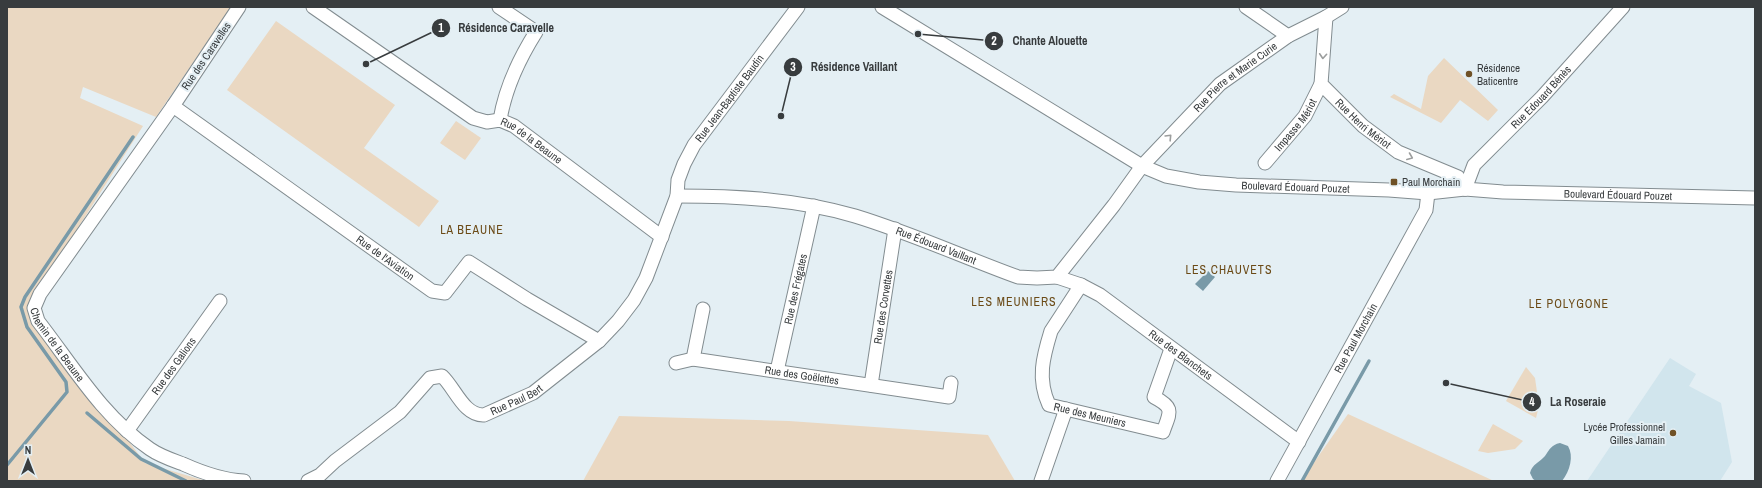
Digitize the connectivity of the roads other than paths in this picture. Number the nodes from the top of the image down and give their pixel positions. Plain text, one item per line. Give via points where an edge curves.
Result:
1 (239, 7) edge
2 (313, 7) edge
3 (499, 7) edge
4 (798, 7) edge
5 (882, 7) edge
6 (1246, 7) edge
7 (1342, 7) edge
8 (1624, 7) edge
9 (1326, 17) junction
10 (1288, 36) junction
11 (1321, 84) junction
12 (173, 106) junction
13 (500, 120) junction
14 (1265, 162) dead end
15 (1142, 166) junction
16 (1465, 189) junction
17 (1428, 193) junction
18 (677, 196) junction
19 (1755, 198) edge
20 (814, 206) junction
21 (895, 229) junction
22 (662, 237) junction
23 (1057, 277) junction
24 (1081, 285) junction
25 (220, 301) dead end
26 (703, 309) dead end
27 (599, 341) junction
28 (1171, 349) junction
29 (693, 359) junction
30 (676, 363) dead end
31 (777, 371) junction
32 (951, 383) dead end
33 (871, 385) junction
34 (1066, 409) junction
35 (127, 431) junction
36 (1299, 442) junction
37 (244, 481) edge
38 (308, 481) edge
39 (1041, 481) edge
40 (1277, 481) edge

1 - 12 street, Rue des Caravelles
2 - 13 street, Rue de la Beaune via 473,118 487,122
3 - 13 street via 536,32 520,59 502,107
4 - 18 street, Rue Jean-Baptiste Baudin via 694,145 678,180
5 - 15 street, Boulevard Édouard Pouzet
6 - 10 street
7 - 9 street, Rue Pierre et Marie Curie
8 - 16 street, Rue Edouard Bénès via 1542,97 1474,165
9 - 10 street, Rue Pierre et Marie Curie
9 -> 11 street
15 -> 10 street, Rue Pierre et Marie Curie via 1220,84
11 - 14 street, Impasse Mériot via 1305,116
11 -> 16 street, Rue Henri Mériot via 1363,126 1398,152 1458,177
12 - 27 street, Rue de l'Aviation via 432,291 445,292 469,262 526,299
12 - 35 street, Chemin de la Beaune via 40,294 34,308 38,321 102,406
13 - 22 street, Rue de la Beaune via 514,126
15 - 17 street, Boulevard Édouard Pouzet via 1166,176 1199,182
15 - 23 street
16 - 17 street, Boulevard Édouard Pouzet
16 - 19 street, Boulevard Édouard Pouzet
17 - 36 street, Rue Paul Morchain via 1426,210
18 - 20 street, Rue Édouard Vaillant via 763,199
18 - 22 street, Rue Paul Bert
20 - 21 street, Rue Édouard Vaillant
20 - 31 street, Rue des Frégates
21 - 23 street, Rue Édouard Vaillant via 1018,277
21 - 33 street, Rue des Corvettes
22 - 27 street, Rue Paul Bert via 646,278 634,300
23 - 24 street, Rue des Blanchets
24 - 28 street, Rue des Blanchets via 1100,295
24 - 34 street, Rue des Meuniers via 1050,331 1041,368 1049,405
25 - 35 street, Rue des Galions
26 - 29 street
27 - 38 street, Rue Paul Bert via 533,393 484,415 476,416 470,411 442,376 430,378 400,412 320,475
28 - 34 street, Rue des Meuniers via 1154,398 1169,407 1170,412 1163,432
28 - 36 street, Rue des Blanchets
29 - 30 street
29 - 31 street, Rue des Goëlettes
31 - 33 street, Rue des Goëlettes
32 - 33 street, Rue des Goëlettes via 949,397
34 - 39 street
35 - 37 street, Chemin de la Beaune via 151,450 197,471 217,478
36 - 40 street, Rue Paul Morchain

